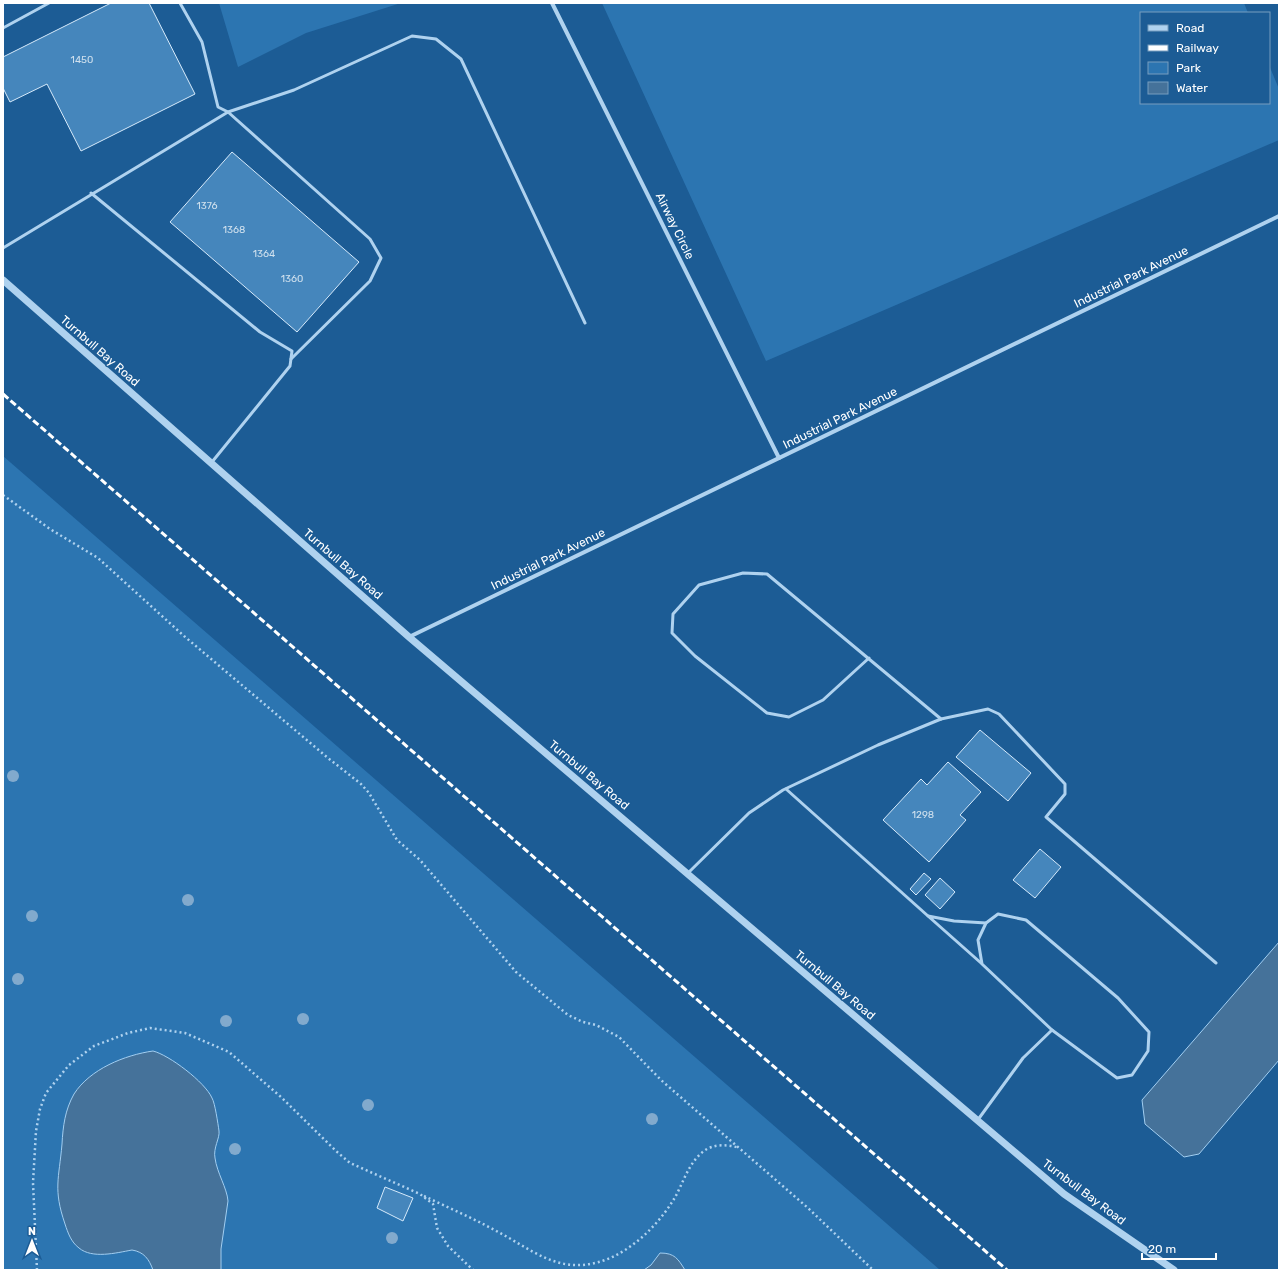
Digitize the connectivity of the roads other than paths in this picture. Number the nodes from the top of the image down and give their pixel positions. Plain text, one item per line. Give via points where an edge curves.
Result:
1 (49, 3) edge
2 (180, 3) edge
3 (552, 3) edge
4 (3, 28) edge
5 (228, 112) junction
6 (91, 193) junction
7 (1279, 216) edge
8 (3, 248) edge
9 (3, 280) edge
10 (585, 323) dead end
11 (291, 359) junction
12 (779, 458) junction
13 (211, 463) junction
14 (409, 637) junction
15 (869, 658) junction
16 (942, 719) junction
17 (786, 789) junction
18 (687, 874) junction
19 (928, 916) junction
20 (986, 923) junction
21 (1216, 963) dead end
22 (982, 964) junction
23 (1052, 1030) junction
24 (977, 1121) junction
25 (1174, 1270) edge

1 - 4 lane
2 - 5 lane via 202,42 218,107
3 - 12 street, Airway Circle
5 - 6 lane
5 - 10 lane via 294,90 412,36 436,39 461,59
5 - 11 lane via 370,239 381,258 370,281
6 - 8 lane
6 - 11 lane via 260,332 292,351
7 - 12 street, Industrial Park Avenue
9 - 13 street, Turnbull Bay Road
11 - 13 lane via 290,366
12 - 14 street, Industrial Park Avenue
13 - 14 street, Turnbull Bay Road
14 - 18 street, Turnbull Bay Road
15 - 15 lane via 767,574 743,573 699,585 672,614 672,633 695,656 767,713 789,717 823,700
15 - 16 lane
16 - 17 lane via 878,745
16 - 21 lane via 988,709 999,714 1065,784 1065,794 1046,817
17 - 18 lane via 749,813
17 - 19 lane
18 - 24 street, Turnbull Bay Road
19 - 20 lane
19 - 22 lane
20 - 22 lane via 978,940
20 - 23 lane via 998,914 1026,920 1123,1004 1149,1032 1148,1051 1132,1075 1118,1078
22 - 23 lane
23 - 24 lane via 1023,1058
24 - 25 street, Turnbull Bay Road via 1064,1194

